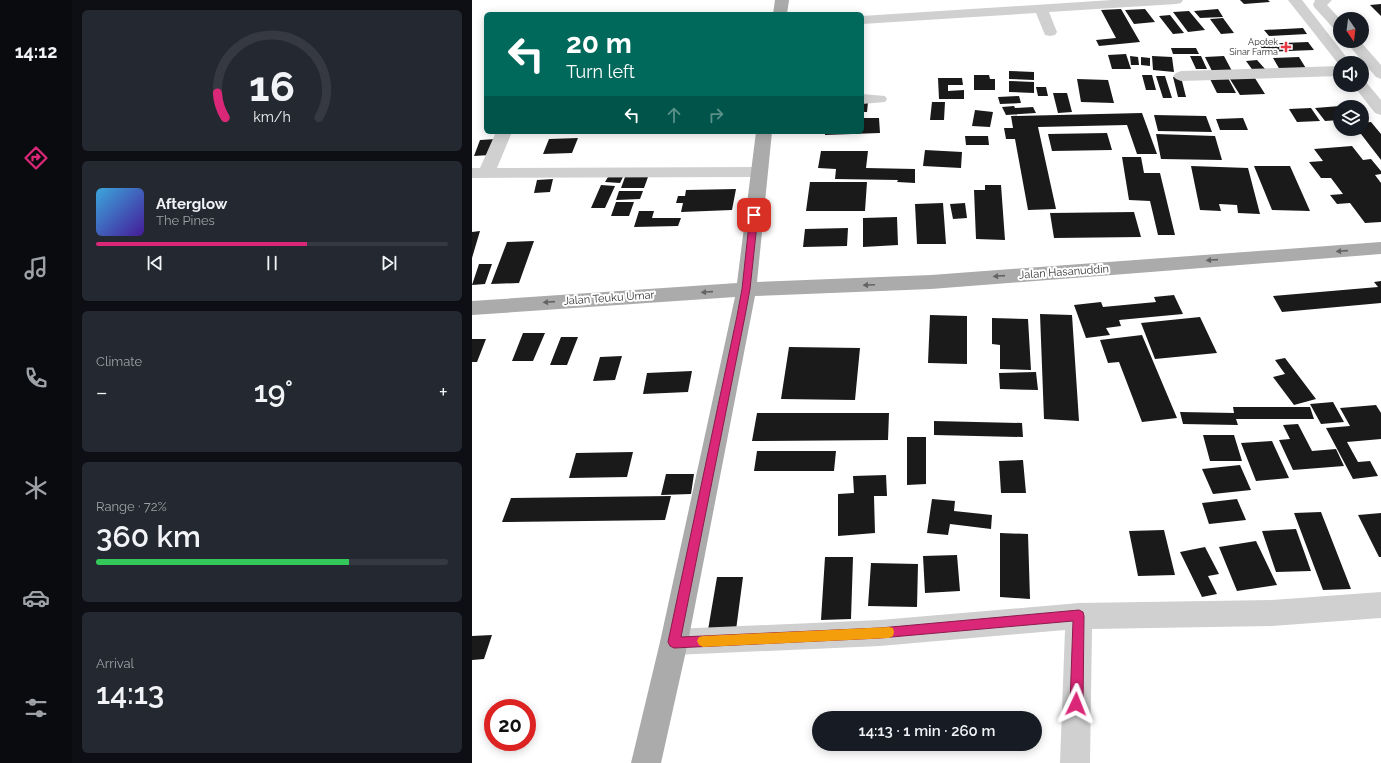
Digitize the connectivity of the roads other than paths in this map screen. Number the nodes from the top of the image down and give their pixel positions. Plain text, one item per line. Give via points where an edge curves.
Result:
1 (782, 0) edge
2 (1176, 0) edge
3 (1294, 0) edge
4 (1325, 0) edge
5 (1330, 0) edge
6 (1041, 8) junction
7 (780, 12) edge
8 (1342, 12) edge
9 (1333, 19) edge
10 (864, 20) edge
11 (1050, 32) dead end
12 (1358, 48) edge
13 (1338, 56) edge
14 (1333, 71) edge
15 (1381, 74) edge
16 (1181, 76) dead end
17 (1381, 80) edge
18 (1369, 81) edge
19 (1367, 92) edge
20 (864, 98) edge
21 (879, 99) dead end
22 (1381, 110) edge
23 (503, 134) edge
24 (764, 134) edge
25 (759, 172) junction
26 (479, 173) edge
27 (1381, 248) edge
28 (746, 289) junction
29 (472, 308) edge
30 (1381, 605) edge
31 (1079, 616) junction
32 (674, 642) junction
33 (646, 763) edge
34 (1075, 763) edge

1 - 7 main road
2 - 6 street
3 - 13 street
4 - 9 street via 1320,5
5 - 8 street
6 - 10 street
6 - 11 street
12 - 15 street
14 - 16 street
17 - 18 street
19 - 22 street
20 - 21 street
23 - 26 street
24 - 25 main road
25 - 26 street
25 - 28 main road
27 -> 28 main road, Jalan Hasanuddin via 931,282
28 -> 29 main road, Jalan Teuku Umar
28 - 32 main road
30 - 31 street via 1272,613
31 - 32 street via 880,633
31 - 34 street
32 - 33 main road

